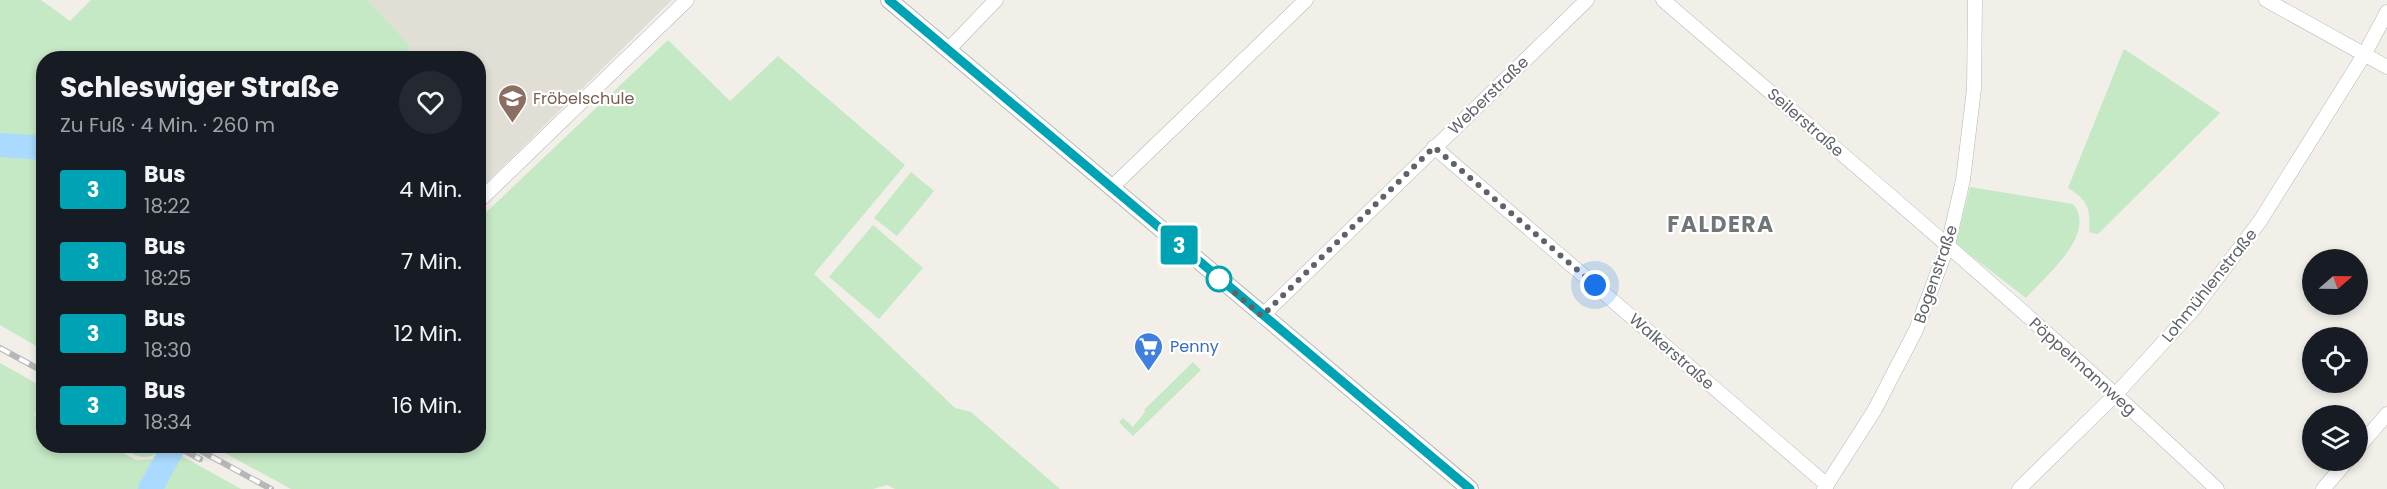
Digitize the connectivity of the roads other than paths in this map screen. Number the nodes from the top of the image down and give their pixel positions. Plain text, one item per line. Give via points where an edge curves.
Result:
1 (687, 0) edge
2 (889, 0) edge
3 (996, 0) edge
4 (1306, 0) edge
5 (1587, 0) edge
6 (1664, 0) edge
7 (1975, 0) edge
8 (2266, 0) edge
9 (2387, 12) edge
10 (948, 50) junction
11 (2364, 55) junction
12 (2387, 66) edge
13 (1434, 147) junction
14 (1111, 188) junction
15 (486, 194) edge
16 (1948, 245) junction
17 (1262, 316) junction
18 (2116, 394) junction
19 (2387, 414) edge
20 (2368, 436) edge
21 (2339, 471) edge
22 (1826, 487) edge
23 (1470, 489) edge
24 (2019, 489) edge
25 (2217, 489) edge
26 (2323, 489) edge

1 - 15 street
2 - 10 street
3 - 10 street
4 - 14 street
5 - 13 street, Weberstraße
6 - 16 street, Seilerstraße
7 - 16 street, Bogenstraße via 1974,89 1963,180
8 - 11 street
9 - 11 street, Lohmühlenstraße
10 - 14 street
11 - 12 street
11 - 18 street, Lohmühlenstraße via 2260,221 2193,310
13 - 17 street, Weberstraße
13 - 22 street, Walkerstraße
14 - 17 street
16 - 18 street, Pöppelmannweg
16 - 22 street, Bogenstraße via 1916,330 1875,411
17 - 23 street
18 - 24 street, Lohmühlenstraße
18 - 25 street, Pöppelmannweg
19 - 20 street
21 - 26 street

